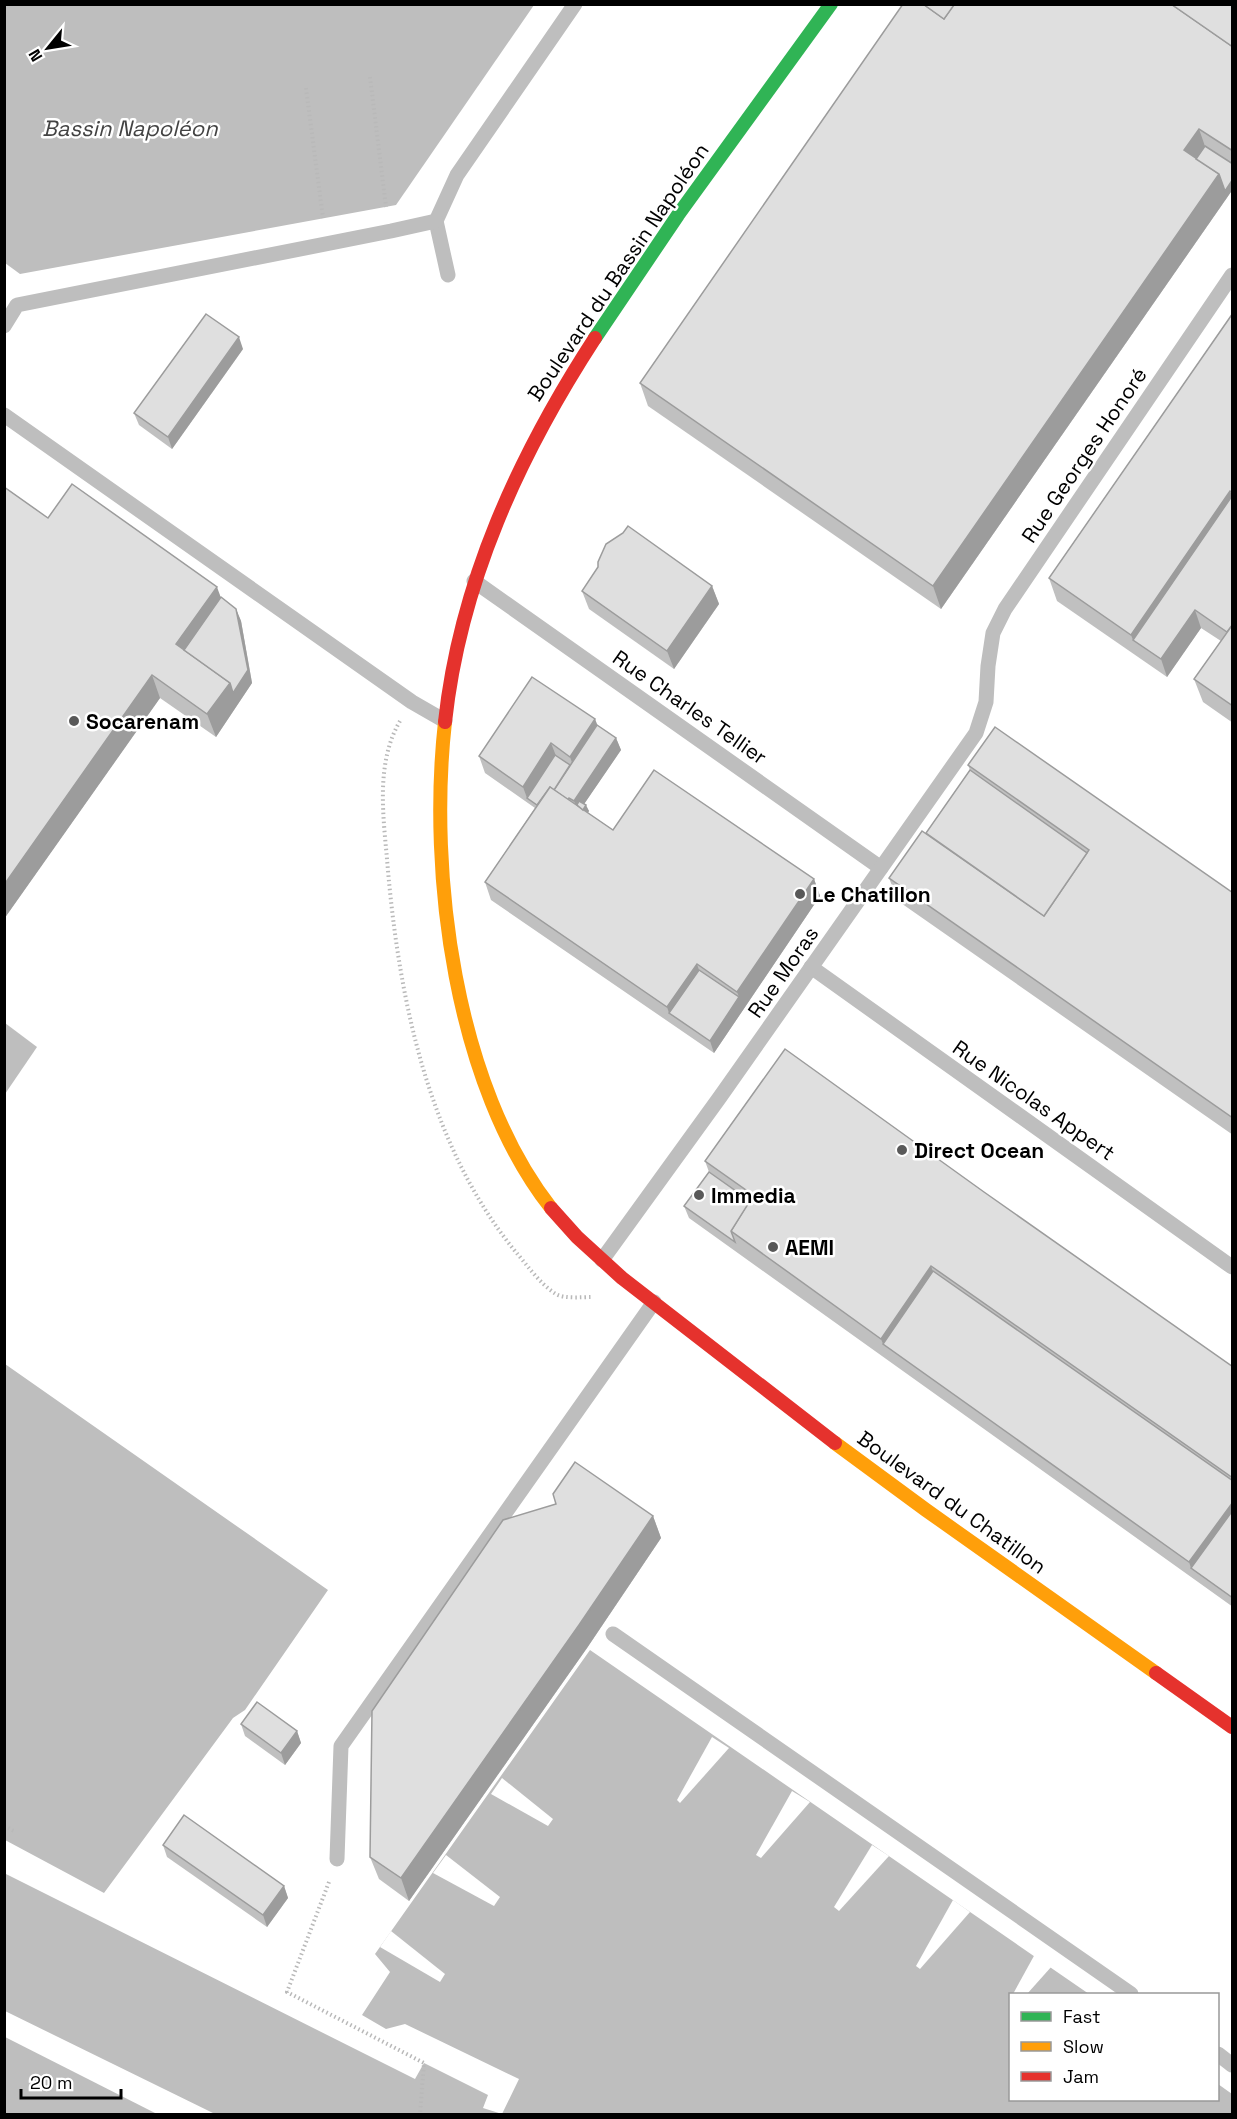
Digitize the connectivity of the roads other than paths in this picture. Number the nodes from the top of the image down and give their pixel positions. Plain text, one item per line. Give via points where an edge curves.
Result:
1 (575, 4) edge
2 (831, 4) edge
3 (436, 220) junction
4 (1233, 274) edge
5 (448, 275) dead end
6 (4, 326) edge
7 (4, 415) edge
8 (474, 581) junction
9 (988, 666) joint
10 (444, 721) junction
11 (881, 868) junction
12 (811, 968) junction
13 (602, 1260) junction
14 (1233, 1268) edge
15 (654, 1302) junction
16 (613, 1634) dead end
17 (1233, 1727) edge
18 (337, 1859) road end
19 (1128, 1993) edge
20 (1219, 2056) edge
21 (1233, 2065) edge

1 - 3 lane via 457,175
2 - 8 main road, Boulevard du Bassin Napoléon via 695,191 573,370 512,484
3 - 5 lane
3 - 6 lane via 17,304
4 - 9 lane, Rue Georges Honoré via 999,619
7 - 10 lane
8 - 10 main road, Boulevard du Bassin Napoléon via 459,636
8 - 11 lane, Rue Charles Tellier
9 - 11 lane, Rue Moras via 986,702 976,733
10 - 13 main road, Boulevard du Bassin Napoléon via 440,810 447,907 461,1003 476,1063 509,1143 540,1195
11 - 12 lane, Rue Moras
12 - 13 lane, Rue Moras
12 - 14 lane, Rue Nicolas Appert
13 - 15 main road, Boulevard du Bassin Napoléon
15 - 17 main road, Boulevard du Chatillon via 880,1477
15 - 18 lane via 341,1746
16 - 19 lane
20 - 21 lane

